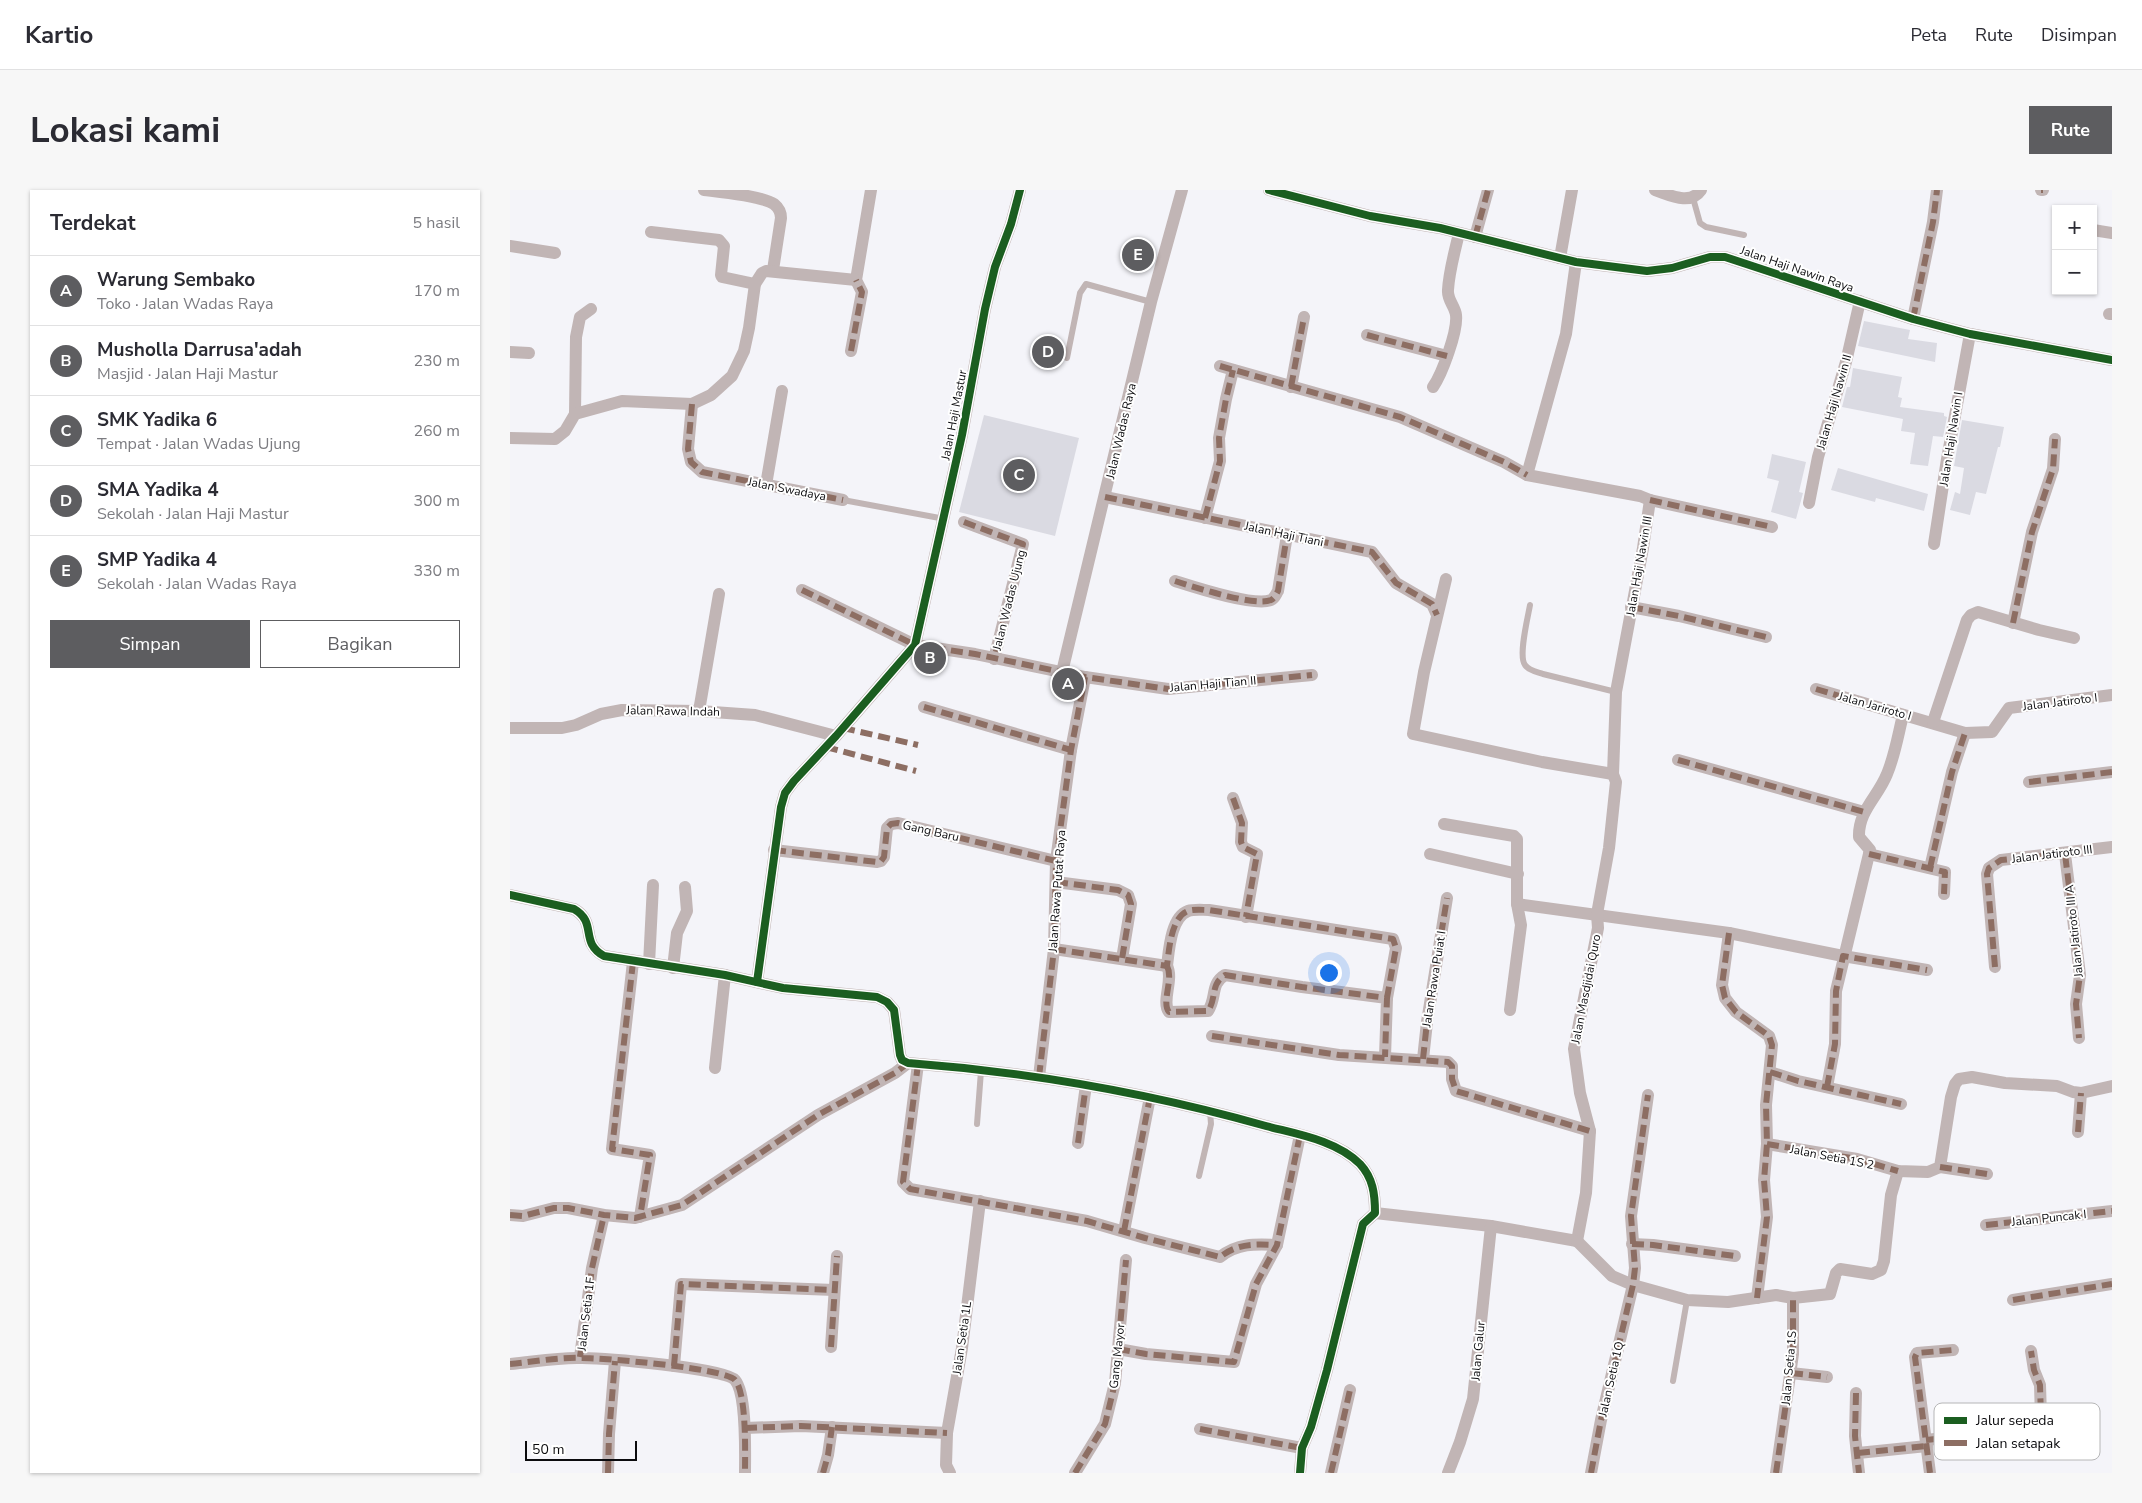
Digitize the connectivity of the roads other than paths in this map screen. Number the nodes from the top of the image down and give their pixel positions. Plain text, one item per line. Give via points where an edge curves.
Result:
1 (704, 190) edge
2 (871, 190) edge
3 (1020, 190) edge
4 (1182, 190) edge
5 (1269, 190) edge
6 (1488, 190) edge
7 (1572, 190) edge
8 (1655, 190) edge
9 (1937, 190) edge
10 (1697, 194) edge
11 (2097, 231) edge
12 (650, 232) dead end
13 (1458, 233) junction
14 (2112, 233) edge
15 (1744, 235) dead end
16 (1475, 237) junction
17 (510, 246) edge
18 (555, 253) dead end
19 (1560, 258) junction
20 (1576, 262) junction
21 (773, 270) junction
22 (856, 280) junction
23 (755, 284) junction
24 (1151, 302) junction
25 (1860, 302) junction
26 (591, 309) dead end
27 (1304, 317) dead end
28 (1913, 318) junction
29 (1970, 334) junction
30 (1367, 335) dead end
31 (510, 352) edge
32 (851, 352) dead end
33 (529, 353) dead end
34 (1447, 356) junction
35 (1067, 358) dead end
36 (2112, 360) edge
37 (1220, 366) dead end
38 (1233, 370) junction
39 (1291, 387) junction
40 (1433, 387) dead end
41 (782, 391) dead end
42 (692, 404) junction
43 (576, 414) junction
44 (510, 438) edge
45 (2055, 439) dead end
46 (1527, 475) junction
47 (766, 485) junction
48 (1105, 496) junction
49 (843, 500) joint
50 (1650, 500) junction
51 (1809, 503) dead end
52 (944, 518) junction
53 (1205, 518) junction
54 (964, 522) dead end
55 (1772, 527) dead end
56 (1287, 535) junction
57 (1934, 544) dead end
58 (1446, 580) dead end
59 (1175, 581) dead end
60 (802, 590) dead end
61 (719, 594) dead end
62 (1530, 605) dead end
63 (1631, 607) junction
64 (1438, 615) junction
65 (2013, 622) junction
66 (1766, 637) dead end
67 (2074, 638) dead end
68 (915, 645) junction
69 (994, 659) junction
70 (1062, 672) junction
71 (1312, 675) dead end
72 (1085, 677) junction
73 (1816, 689) dead end
74 (1616, 692) junction
75 (2112, 695) edge
76 (924, 707) dead end
77 (699, 711) junction
78 (1903, 715) junction
79 (1933, 722) junction
80 (510, 728) edge
81 (1964, 733) junction
82 (836, 736) junction
83 (1071, 750) junction
84 (1678, 760) dead end
85 (2112, 772) edge
86 (1613, 774) junction
87 (2029, 782) dead end
88 (1233, 798) dead end
89 (1864, 812) junction
90 (1444, 824) dead end
91 (2112, 847) edge
92 (774, 850) junction
93 (1430, 854) dead end
94 (1869, 854) junction
95 (2065, 854) junction
96 (1056, 861) junction
97 (1930, 868) junction
98 (1518, 874) junction
99 (1056, 882) junction
100 (653, 885) dead end
101 (685, 887) dead end
102 (1944, 894) dead end
103 (510, 895) edge
104 (1447, 898) dead end
105 (1517, 904) junction
106 (1598, 914) junction
107 (1246, 917) junction
108 (1729, 933) junction
109 (1054, 949) junction
110 (1843, 956) junction
111 (1122, 959) junction
112 (633, 962) junction
113 (648, 964) junction
114 (1167, 966) junction
115 (1995, 967) dead end
116 (673, 968) junction
117 (1927, 970) dead end
118 (725, 975) junction
119 (756, 982) junction
120 (1387, 998) junction
121 (1510, 1010) dead end
122 (1212, 1036) dead end
123 (2080, 1038) dead end
124 (1385, 1057) junction
125 (1423, 1059) junction
126 (913, 1064) junction
127 (715, 1068) dead end
128 (982, 1071) junction
129 (1770, 1072) junction
130 (1039, 1077) junction
131 (1086, 1085) junction
132 (2112, 1086) edge
133 (1827, 1087) junction
134 (2081, 1093) junction
135 (1648, 1095) dead end
136 (1150, 1097) junction
137 (1901, 1104) dead end
138 (1210, 1110) junction
139 (977, 1124) dead end
140 (1590, 1132) junction
141 (2078, 1132) dead end
142 (1300, 1135) junction
143 (1078, 1143) dead end
144 (1767, 1144) junction
145 (1940, 1167) junction
146 (1898, 1171) junction
147 (1987, 1174) dead end
148 (1199, 1176) dead end
149 (980, 1202) junction
150 (2112, 1212) edge
151 (1374, 1213) junction
152 (510, 1215) edge
153 (604, 1215) junction
154 (640, 1217) junction
155 (1986, 1224) dead end
156 (1491, 1226) junction
157 (1124, 1231) junction
158 (1577, 1241) junction
159 (1632, 1244) junction
160 (1277, 1245) junction
161 (836, 1256) dead end
162 (1735, 1256) dead end
163 (1126, 1260) dead end
164 (2112, 1284) edge
165 (1633, 1285) junction
166 (834, 1290) junction
167 (1757, 1298) junction
168 (1793, 1298) junction
169 (1687, 1300) junction
170 (2013, 1300) dead end
171 (831, 1346) dead end
172 (1118, 1349) junction
173 (1953, 1350) dead end
174 (2031, 1351) dead end
175 (580, 1358) junction
176 (615, 1361) junction
177 (510, 1364) edge
178 (674, 1366) junction
179 (1791, 1373) junction
180 (1827, 1376) dead end
181 (1673, 1381) dead end
182 (1350, 1390) dead end
183 (1856, 1393) dead end
184 (2041, 1403) edge
185 (832, 1427) junction
186 (745, 1428) junction
187 (1200, 1429) dead end
188 (947, 1433) junction
189 (1934, 1442) edge
190 (1926, 1443) junction
191 (1302, 1448) junction
192 (1858, 1454) junction
193 (608, 1473) edge
194 (745, 1473) edge
195 (823, 1473) edge
196 (950, 1473) edge
197 (1075, 1473) edge
198 (1300, 1473) edge
199 (1331, 1473) edge
200 (1448, 1473) edge
201 (1591, 1473) edge
202 (1776, 1473) edge
203 (1859, 1473) edge
204 (1930, 1473) edge

1 - 21 street via 749,197 776,206 781,218
2 - 22 street
3 - 52 street, Jalan Haji Mastur via 985,309
4 - 24 street, Jalan Wadas Raya
5 - 13 street, Jalan Haji Nawin Raya via 1370,216
6 - 16 street
7 - 19 street
8 - 10 street via 1684,199
9 - 28 street
10 - 15 lane via 1700,223
11 - 14 street
12 - 23 street via 719,240 724,246 722,278
13 - 16 street, Jalan Haji Nawin Raya
13 - 34 street via 1448,292 1457,321
16 - 19 street, Jalan Haji Nawin Raya
17 - 18 street
19 - 20 street, Jalan Haji Nawin Raya
20 - 25 street, Jalan Haji Nawin Raya via 1646,271 1672,268 1710,257 1725,257
20 - 46 street via 1566,334
21 - 22 street
21 - 23 street via 762,273
22 - 32 street via 862,292
23 - 42 street via 746,344 732,376 712,394
24 - 35 lane via 1086,284 1080,293
24 - 48 street, Jalan Wadas Raya
25 - 28 street, Jalan Haji Nawin Raya
25 - 51 street, Jalan Haji Nawin II via 1818,457
26 - 43 street via 580,317 576,337
27 - 39 street
28 - 29 street, Jalan Haji Nawin Raya
29 - 36 street, Jalan Haji Nawin Raya
29 - 57 street, Jalan Haji Nawin I
30 - 34 street
31 - 33 street
34 - 40 street
37 - 38 street, Jalan Haji Nawin III
38 - 39 street, Jalan Haji Nawin III
38 - 53 street via 1220,438 1220,461
39 - 46 street, Jalan Haji Nawin III via 1400,417
41 - 47 street
42 - 43 street via 622,401
42 - 47 street, Jalan Swadaya via 688,448 691,462 702,472
43 - 44 street via 565,431 555,439
45 - 65 street via 2054,469 2032,532
46 - 50 street, Jalan Haji Nawin III
47 - 49 street, Jalan Swadaya
48 - 53 street, Jalan Haji Tiani
48 - 70 street, Jalan Wadas Raya
49 - 52 lane, Jalan Swadaya
50 - 55 street
50 - 63 street, Jalan Haji Nawin III
52 - 68 street, Jalan Haji Mastur
53 - 56 street, Jalan Haji Tiani
54 - 69 street, Jalan Wadas Ujung via 1023,544
56 - 59 street via 1278,591 1270,600 1261,602 1230,596
56 - 64 street, Jalan Haji Tiani via 1372,552 1396,583 1432,604
58 - 64 street
60 - 68 street, Jalan Haji Tian II
61 - 77 street
62 - 74 lane via 1522,657 1525,666
63 - 66 street
63 - 74 street, Jalan Haji Nawin III
64 - 86 street via 1413,734
65 - 67 street
65 - 79 street via 1978,612 1967,620
68 - 69 street, Jalan Haji Tian II
68 - 82 street
69 - 70 street, Jalan Haji Tian II
70 - 72 street, Jalan Haji Tian II
71 - 72 street, Jalan Haji Tian II via 1168,689
72 - 83 street, Jalan Rawa Putat Raya
73 - 78 street, Jalan Jariroto I
74 - 86 street, Jalan Haji Nawin III
75 - 81 street, Jalan Jatiroto I via 2009,708 1992,732
76 - 83 street
77 - 80 street, Jalan Rawa Indah via 622,710 600,714 576,726
77 - 82 street, Jalan Rawa Indah via 755,715
78 - 79 street, Jalan Jariroto I
78 - 89 street via 1886,778
79 - 81 street, Jalan Jatiroto I
81 - 97 street
82 - 92 street via 785,793
83 - 96 street, Jalan Rawa Putat Raya
84 - 89 street
85 - 87 street
86 - 106 street, Jalan Haji Nawin III via 1616,782 1609,848
88 - 107 street via 1242,823 1243,847 1257,854
89 - 94 street via 1859,837 1870,850
90 - 98 street via 1514,836 1518,842
91 - 95 street, Jalan Jatiroto III
92 - 96 street, Gang Baru via 877,862 884,857 887,828 898,822
92 - 119 street
93 - 98 street
94 - 97 street
94 - 110 street
95 - 115 street, Jalan Jatiroto III via 2001,860 1989,868
95 - 123 street, Jalan Jatiroto III A via 2080,974 2076,1004
96 - 99 street, Jalan Rawa Putat Raya
97 - 102 street via 1945,872
98 - 105 street
99 - 109 street, Jalan Rawa Putat Raya
99 - 111 street via 1118,890 1128,895 1131,904
100 - 113 street
101 - 116 street via 687,911 677,933
103 - 112 street via 574,909 587,922 591,944 596,951 604,956
104 - 125 street, Jalan Rawa Puiat I
105 - 106 street
105 - 121 street via 1521,924
106 - 108 street
106 - 140 street, Jalan Masdjidai Quro via 1574,1048 1580,1093
107 - 114 street via 1209,910 1187,911 1174,926
107 - 120 street via 1393,939 1396,948
108 - 110 street
108 - 129 street via 1722,985 1724,998 1736,1012 1769,1036 1772,1045
109 - 111 street
109 - 130 street, Jalan Rawa Putat Raya
110 - 117 street
110 - 133 street via 1836,991 1835,1044
111 - 114 street
112 - 113 street
112 - 154 street via 612,1149 650,1155
113 - 116 street
114 - 120 street via 1170,972 1166,1006 1169,1012 1208,1011 1215,985 1225,974
116 - 118 street
118 - 119 street
118 - 127 street
119 - 126 street via 783,988 871,996 887,1002 894,1010 902,1060
120 - 124 street
122 - 124 street via 1339,1055
124 - 125 street
125 - 140 street via 1451,1064 1456,1091
126 - 128 street
126 - 149 street via 903,1182 910,1189
126 - 154 street via 818,1115 682,1206
128 - 130 street
128 - 139 lane
129 - 133 street via 1798,1082
129 - 144 street via 1766,1105
130 - 131 street
131 - 136 street
131 - 143 street
132 - 134 street
133 - 137 street
134 - 141 street
134 - 145 street via 2057,1086 1972,1077 1959,1080 1951,1097
135 - 159 street, Jalan Setia 1Q via 1631,1216
136 - 138 street
136 - 157 street
138 - 142 street
138 - 148 lane via 1211,1124
140 - 158 street, Jalan Masdjidai Quro via 1586,1193
142 - 151 street via 1338,1148 1360,1164 1374,1192
142 - 160 street
144 - 146 street, Jalan Setia 1S 2 via 1857,1159
144 - 167 street via 1764,1180 1767,1217
145 - 146 street, Jalan Setia 1S 2 via 1928,1172
145 - 147 street, Jalan Setia 1S 2
146 - 168 street via 1891,1195 1881,1270 1872,1274 1840,1269 1836,1272 1830,1294
149 - 157 street via 1088,1220
149 - 188 street, Jalan Setia 1L via 962,1348
150 - 155 street, Jalan Puncak I
151 - 156 street
151 - 191 street via 1363,1224 1327,1370
152 - 153 street via 523,1216 554,1208
153 - 154 street
153 - 175 street, Jalan Setia 1F via 592,1268
156 - 158 street
156 - 200 street, Jalan Galur via 1473,1398
157 - 160 street via 1220,1257 1250,1244
158 - 165 street via 1612,1276
159 - 162 street
159 - 165 street, Jalan Setia 1Q
160 - 172 street via 1256,1284 1234,1362
161 - 166 street
163 - 172 street, Gang Mayor
164 - 170 street
165 - 169 street
165 - 201 street, Jalan Setia 1Q
166 - 171 street
166 - 178 street via 681,1284
167 - 168 street via 1776,1295
167 - 169 street via 1728,1302
168 - 179 street, Jalan Setia 1S
169 - 181 lane
172 - 197 street, Gang Mayor via 1115,1383 1104,1424
173 - 190 street via 1917,1354 1915,1357
174 - 184 street via 2040,1385
175 - 176 street, Jalan Setia 1F
175 - 177 street
176 - 178 street, Jalan Setia 1F
176 - 193 street
178 - 186 street, Jalan Setia 1F via 734,1379 738,1385
179 - 180 street
179 - 202 street, Jalan Setia 1S
182 - 199 street
183 - 192 street
185 - 186 street
185 - 188 street
185 - 195 street
186 - 194 street
187 - 191 street
188 - 196 street, Jalan Setia 1L via 946,1465
189 - 190 street
190 - 192 street
190 - 204 street
191 - 198 street
192 - 203 street

